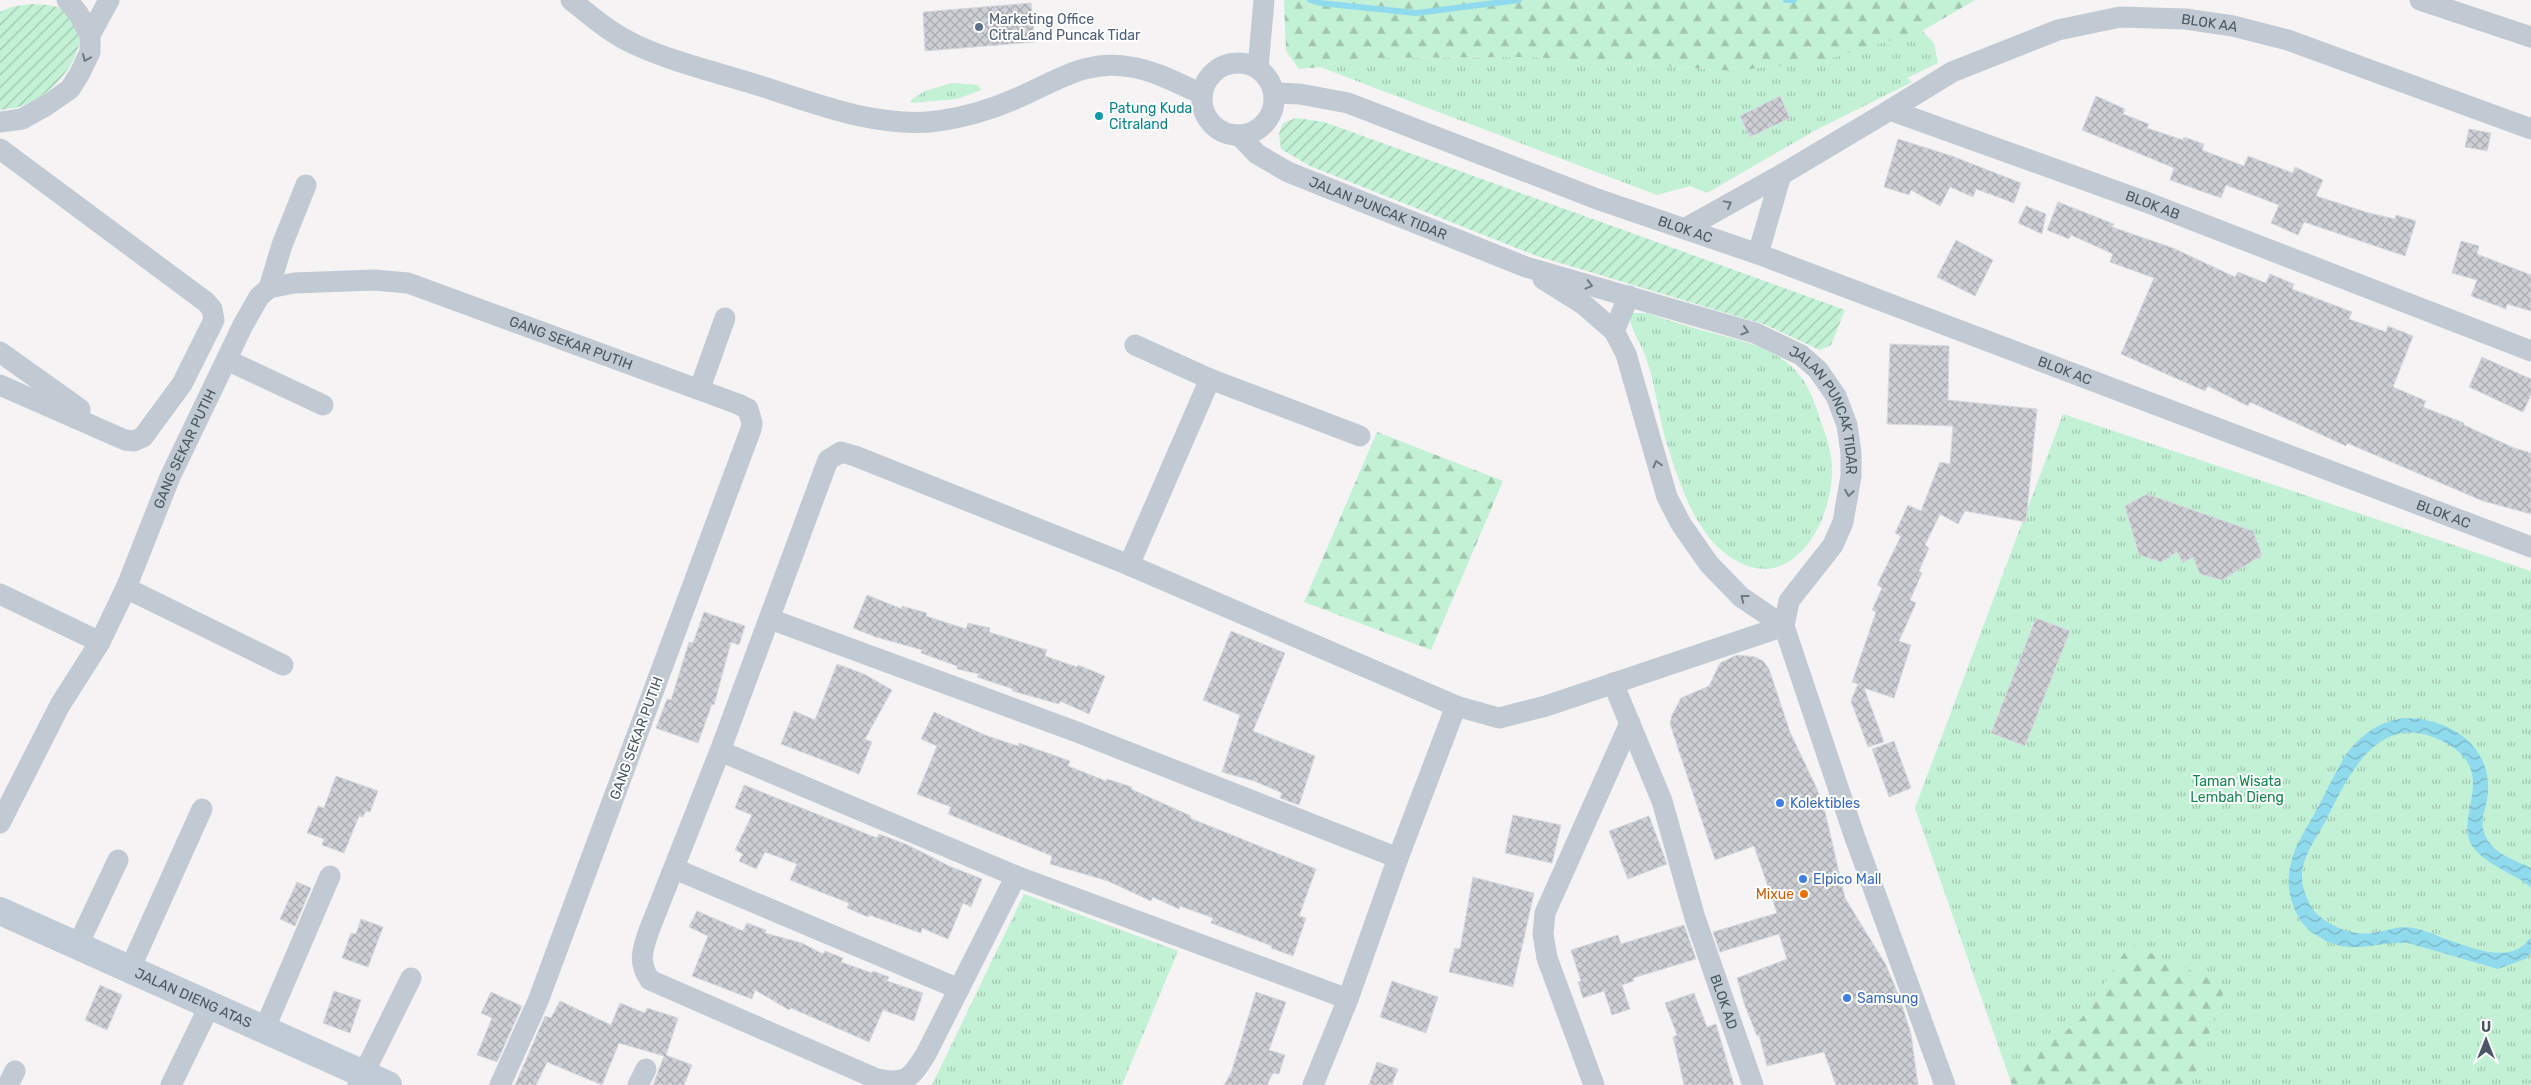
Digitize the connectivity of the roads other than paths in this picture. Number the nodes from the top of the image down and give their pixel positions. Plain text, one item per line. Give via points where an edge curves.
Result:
1 (67, 0) edge
2 (109, 0) edge
3 (570, 0) edge
4 (1264, 0) edge
5 (2420, 0) edge
6 (90, 34) junction
7 (2531, 37) edge
8 (1258, 68) junction
9 (1275, 93) junction
10 (1202, 94) junction
11 (1890, 110) junction
12 (22, 119) junction
13 (0, 122) edge
14 (2531, 129) edge
15 (1239, 135) junction
16 (0, 136) edge
17 (0, 149) edge
18 (1781, 175) junction
19 (306, 184) dead end
20 (1686, 228) junction
21 (1758, 254) junction
22 (1526, 267) junction
23 (269, 288) junction
24 (1629, 296) junction
25 (725, 318) dead end
26 (1614, 331) junction
27 (1135, 345) dead end
28 (2531, 351) edge
29 (0, 352) edge
30 (227, 360) junction
31 (1210, 379) junction
32 (0, 385) edge
33 (700, 388) junction
34 (323, 405) dead end
35 (114, 434) junction
36 (1360, 436) dead end
37 (2531, 547) edge
38 (1130, 565) junction
39 (126, 588) junction
40 (0, 594) edge
41 (770, 619) junction
42 (1784, 626) junction
43 (100, 642) junction
44 (283, 665) dead end
45 (1613, 683) junction
46 (1456, 706) junction
47 (1630, 723) junction
48 (720, 751) junction
49 (202, 809) dead end
50 (0, 823) edge
51 (1398, 858) junction
52 (118, 860) dead end
53 (675, 869) junction
54 (330, 876) dead end
55 (1016, 876) junction
56 (0, 911) edge
57 (77, 947) junction
58 (129, 971) junction
59 (411, 978) dead end
60 (959, 989) junction
61 (1348, 999) junction
62 (210, 1007) junction
63 (264, 1030) junction
64 (361, 1079) edge
65 (171, 1085) edge
66 (388, 1085) edge
67 (500, 1085) edge
68 (1314, 1085) edge
69 (1594, 1085) edge
70 (1753, 1085) edge
71 (1944, 1085) edge

1 - 6 street
2 - 6 street
3 - 10 street via 607,29 635,45 709,71 881,120 912,123 971,114 1024,95 1076,70 1101,65 1131,67
4 - 8 street
5 - 7 street
6 -> 12 street via 90,52 70,89
8 - 9 street via 1272,83
8 - 10 street via 1249,64 1228,64 1210,75
9 - 15 street via 1272,114 1266,123 1249,134
9 - 20 street, BLOK AC via 1348,103 1597,198
10 - 15 street via 1202,104 1211,123 1224,132
11 - 14 street, BLOK AA via 1952,72 2058,30 2120,17 2185,19 2233,26 2288,40
11 - 18 street
11 - 28 street, BLOK AB via 2146,202
12 - 13 street
12 - 16 street
15 - 22 street, JALAN PUNCAK TIDAR via 1257,154 1288,172
17 - 35 street via 198,296 212,310 214,320 182,384 143,436 134,441
20 -> 18 street
18 - 21 street
19 - 23 street
20 - 21 street, BLOK AC
21 - 37 street, BLOK AC
22 -> 24 street, JALAN PUNCAK TIDAR
22 - 26 street, JALAN PUNCAK TIDAR via 1583,304
23 - 30 street, GANG SEKAR PUTIH via 259,297 243,324
23 - 33 street, GANG SEKAR PUTIH via 335,280 408,283
24 - 26 street
24 -> 42 street, JALAN PUNCAK TIDAR via 1781,344 1818,370 1836,396 1847,425 1851,453 1851,476 1843,522 1833,545 1789,600
25 - 33 street
42 -> 26 street, JALAN PUNCAK TIDAR via 1741,597 1709,564 1681,524 1667,497 1626,354
27 - 31 street
29 - 35 street
30 - 34 street
30 - 39 street, GANG SEKAR PUTIH via 170,477
31 - 36 street
31 - 38 street
32 - 35 street
33 - 67 street, GANG SEKAR PUTIH via 748,409 751,429 538,1001
38 - 41 street via 842,452 828,460
38 - 46 street
39 - 43 street, GANG SEKAR PUTIH
39 - 44 street
40 - 43 street
41 - 48 street
41 - 51 street via 1077,732
42 - 45 street
42 - 71 street, JALAN PUNCAK TIDAR via 1854,835
43 - 50 street, GANG SEKAR PUTIH via 60,705
45 - 46 street via 1499,718
45 - 47 street, BLOK AD
46 - 51 street
47 - 69 street via 1545,913 1543,934 1547,958
47 - 70 street, BLOK AD via 1662,801 1696,918
48 - 53 street
48 - 55 street
49 - 58 street
51 - 61 street
52 - 57 street
53 - 60 street
53 - 60 street via 641,956 642,966 650,980 877,1079 889,1082 910,1078
54 - 63 street
55 - 60 street
55 - 61 street
56 - 57 street, JALAN DIENG ATAS
57 - 58 street, JALAN DIENG ATAS
58 - 62 street, JALAN DIENG ATAS
59 - 64 street
61 - 68 street
62 - 63 street, JALAN DIENG ATAS
62 - 65 street
63 - 64 street, JALAN DIENG ATAS
64 - 66 street, JALAN DIENG ATAS

